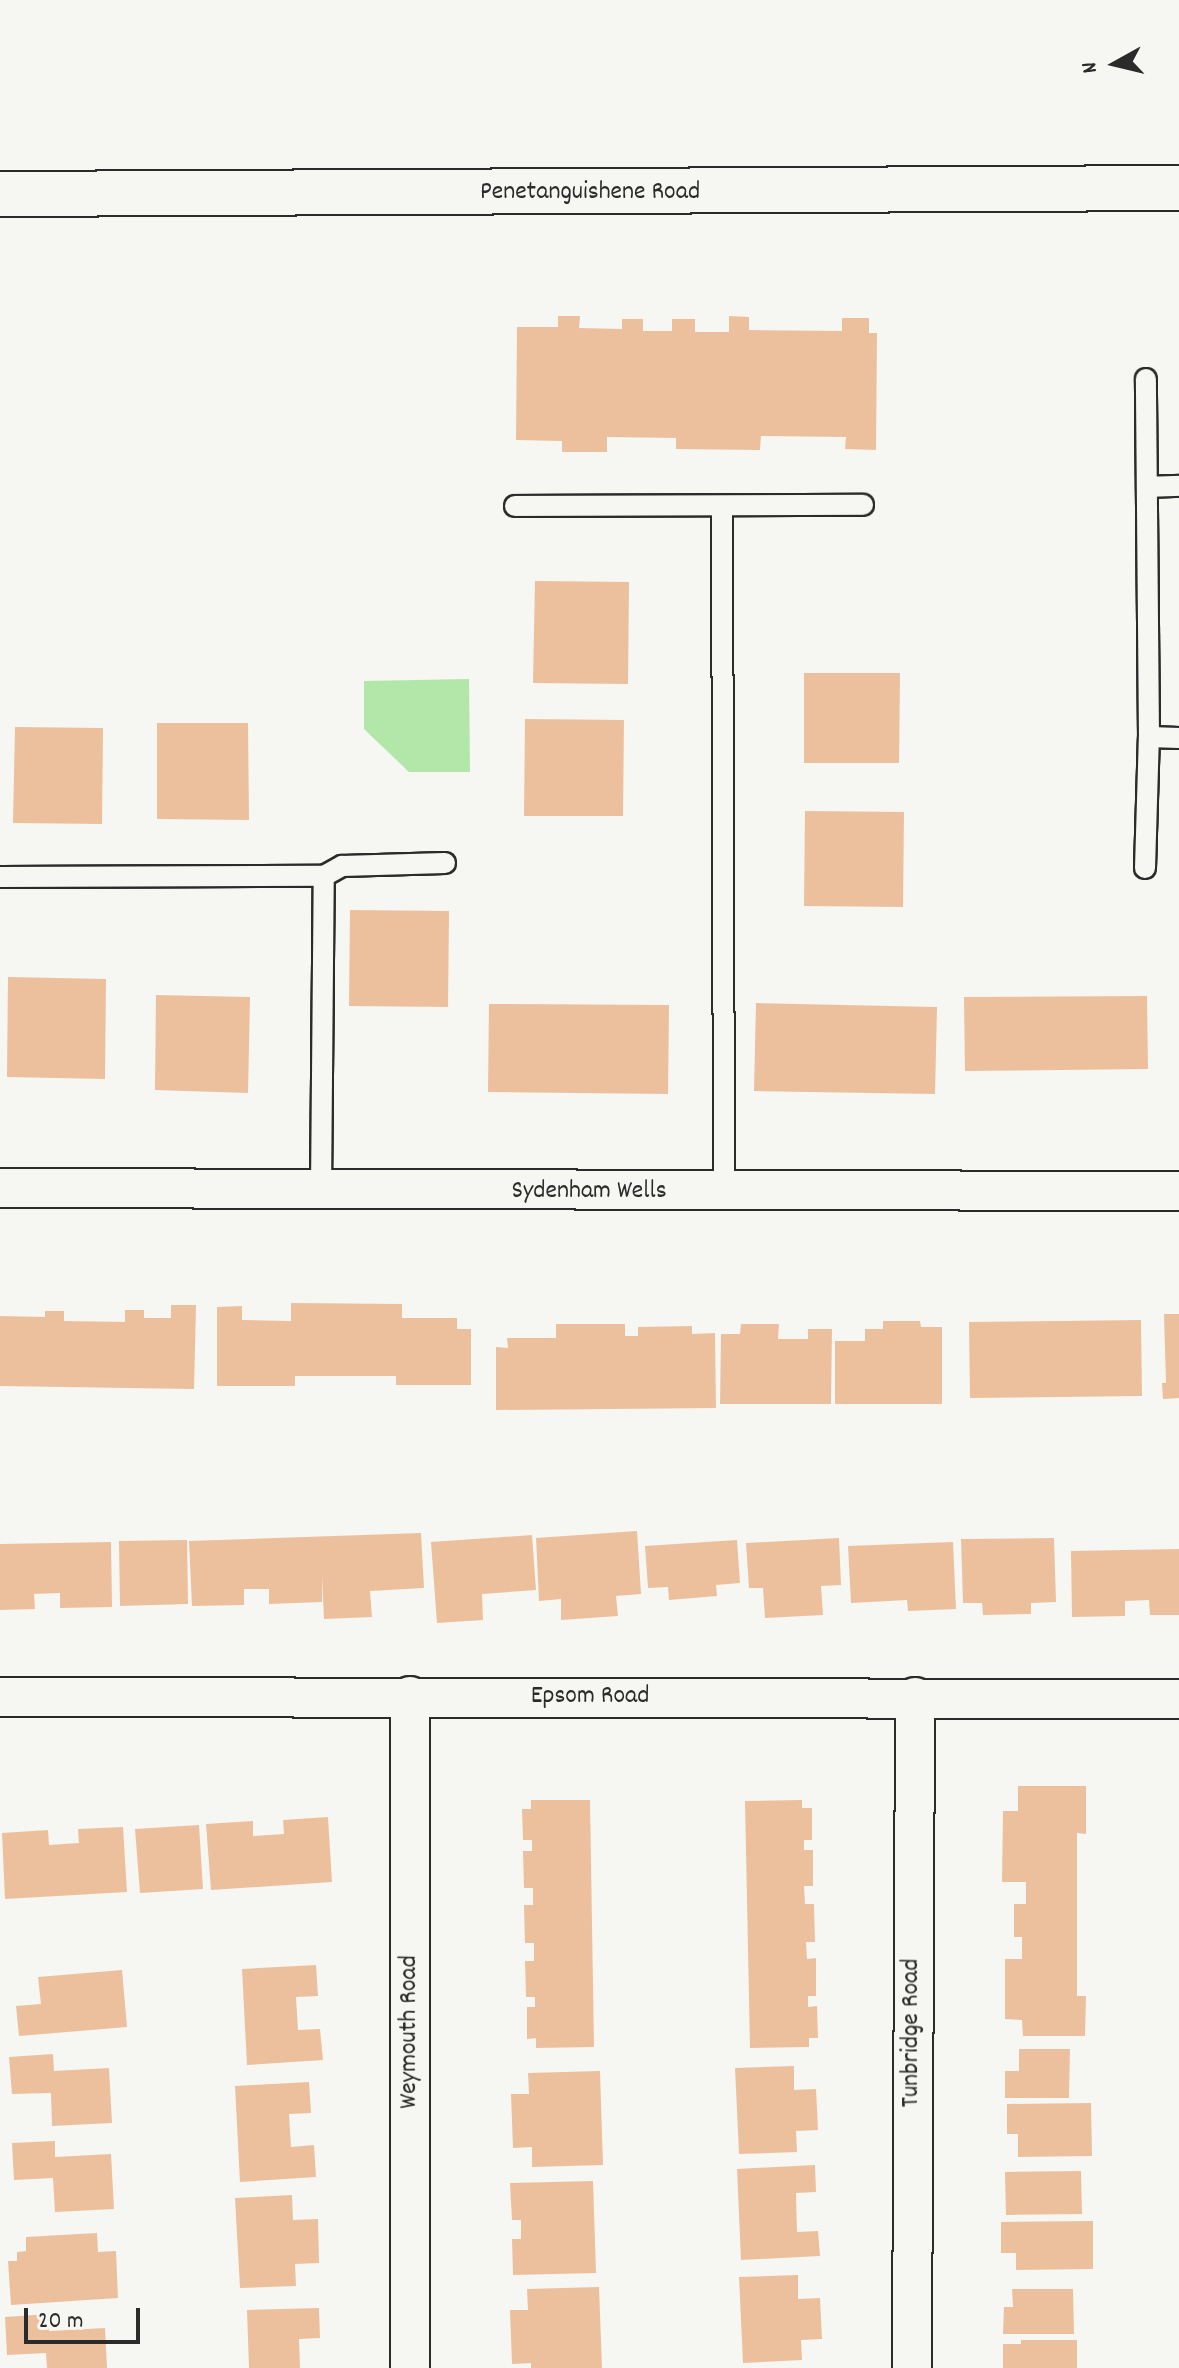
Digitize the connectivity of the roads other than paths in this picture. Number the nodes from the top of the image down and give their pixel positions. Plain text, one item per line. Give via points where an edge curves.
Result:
1 (1179, 188) edge
2 (0, 194) edge
3 (1146, 379) dead end
4 (1179, 486) edge
5 (1147, 487) junction
6 (863, 505) dead end
7 (515, 506) dead end
8 (722, 506) junction
9 (1149, 737) junction
10 (1179, 738) edge
11 (445, 863) dead end
12 (1145, 868) dead end
13 (324, 876) junction
14 (0, 877) edge
15 (0, 1188) edge
16 (321, 1191) junction
17 (1179, 1191) edge
18 (724, 1192) junction
19 (410, 1696) junction
20 (0, 1697) edge
21 (915, 1697) junction
22 (1179, 1699) edge
23 (410, 2368) edge
24 (912, 2368) edge

1 - 2 main road, Penetanguishene Road
3 - 5 lane
4 - 5 lane
5 - 9 lane
6 - 8 lane
7 - 8 lane
8 - 18 lane
9 - 10 lane
9 - 12 lane
11 - 13 lane via 342,866
13 - 14 lane
13 - 16 lane
15 - 16 street, Sydenham Wells
16 - 18 street, Sydenham Wells
17 - 18 street, Sydenham Wells
19 - 20 street, Epsom Road
19 - 21 street, Epsom Road
19 - 23 street, Weymouth Road
21 - 22 street, Epsom Road
21 - 24 street, Tunbridge Road

